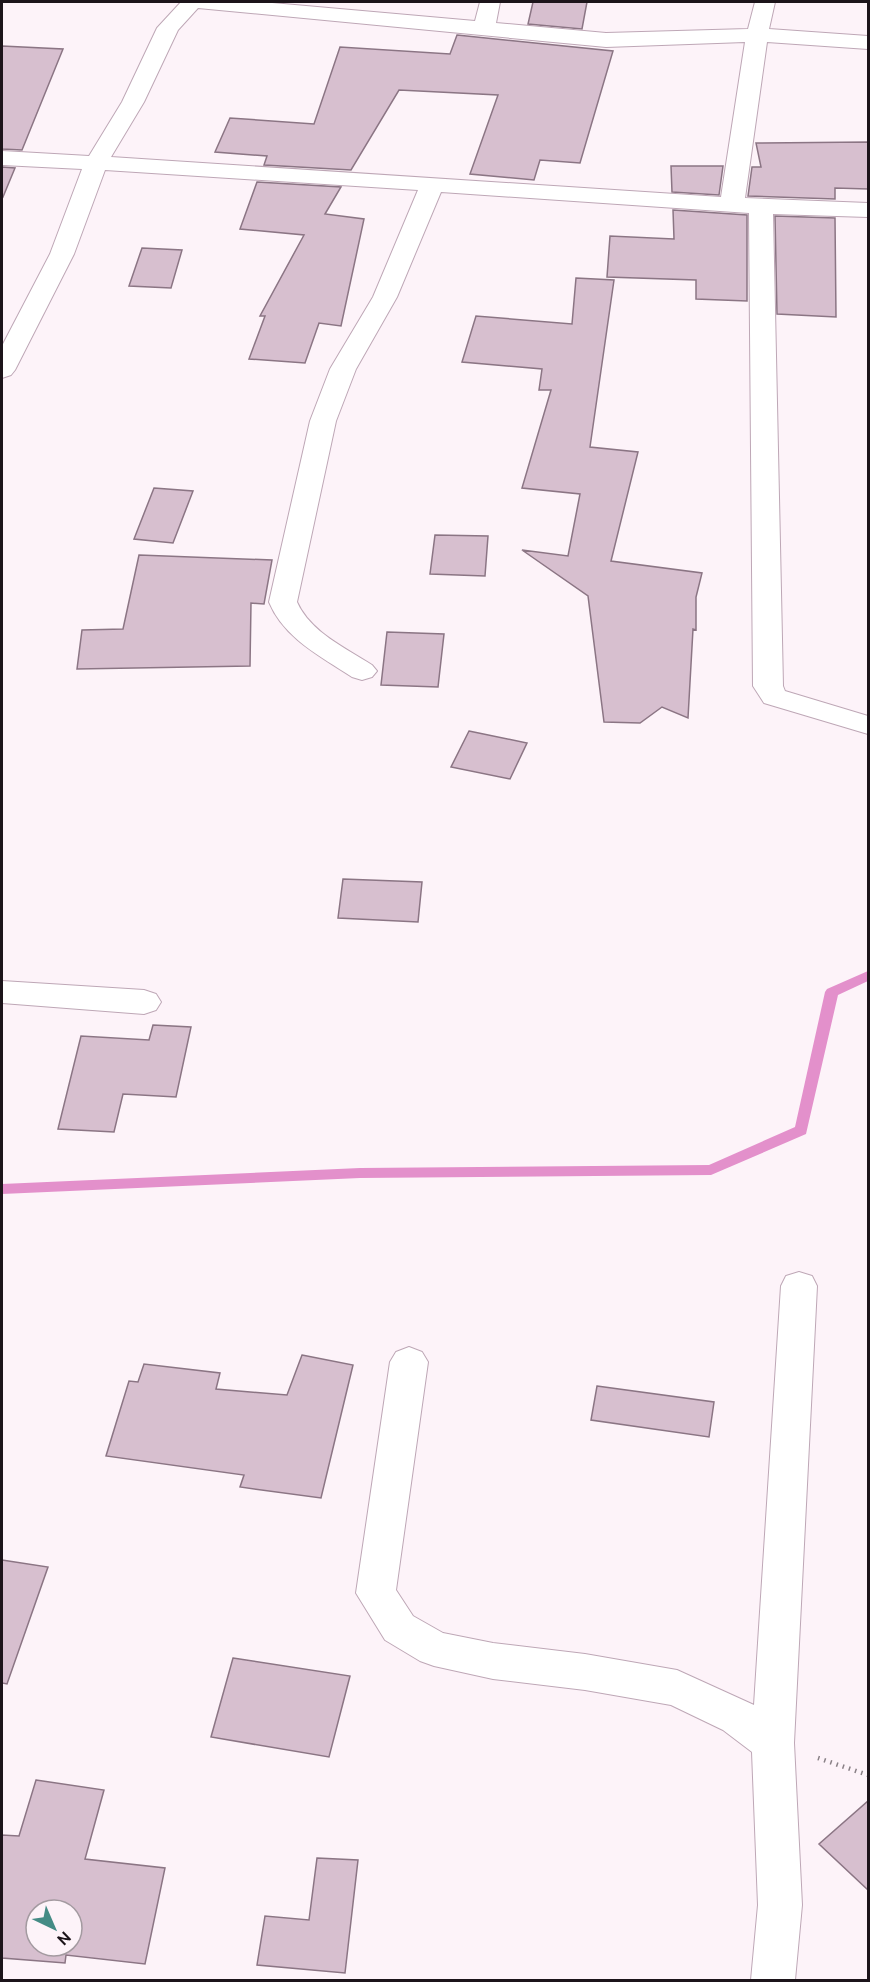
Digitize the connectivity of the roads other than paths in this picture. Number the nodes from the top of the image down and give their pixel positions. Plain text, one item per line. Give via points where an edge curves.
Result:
1 (192, 2) edge
2 (197, 2) edge
3 (490, 2) edge
4 (765, 2) edge
5 (484, 29) junction
6 (757, 34) junction
7 (868, 42) edge
8 (2, 158) edge
9 (96, 163) junction
10 (432, 185) junction
11 (732, 205) junction
12 (761, 208) junction
13 (868, 210) edge
14 (2, 370) edge
15 (362, 671) dead end
16 (868, 725) edge
17 (2, 992) edge
18 (144, 1002) dead end
19 (799, 1286) dead end
20 (410, 1362) dead end
21 (773, 1743) junction
22 (774, 1980) edge

1 - 9 street via 168,28 133,102
2 - 5 street
3 - 5 street
4 - 6 street
5 - 6 street via 606,40
6 - 7 street
6 - 11 street
8 - 9 street
9 - 10 street
9 - 14 street via 62,254
10 - 11 street
10 - 15 street via 385,297 343,369 323,421 283,602 290,618
11 - 12 street
12 - 13 street
12 - 16 street via 768,686 774,697
17 - 18 street
19 - 21 street
20 - 21 street via 376,1593 399,1628 434,1649 677,1688 738,1717
21 - 22 street via 780,1905

